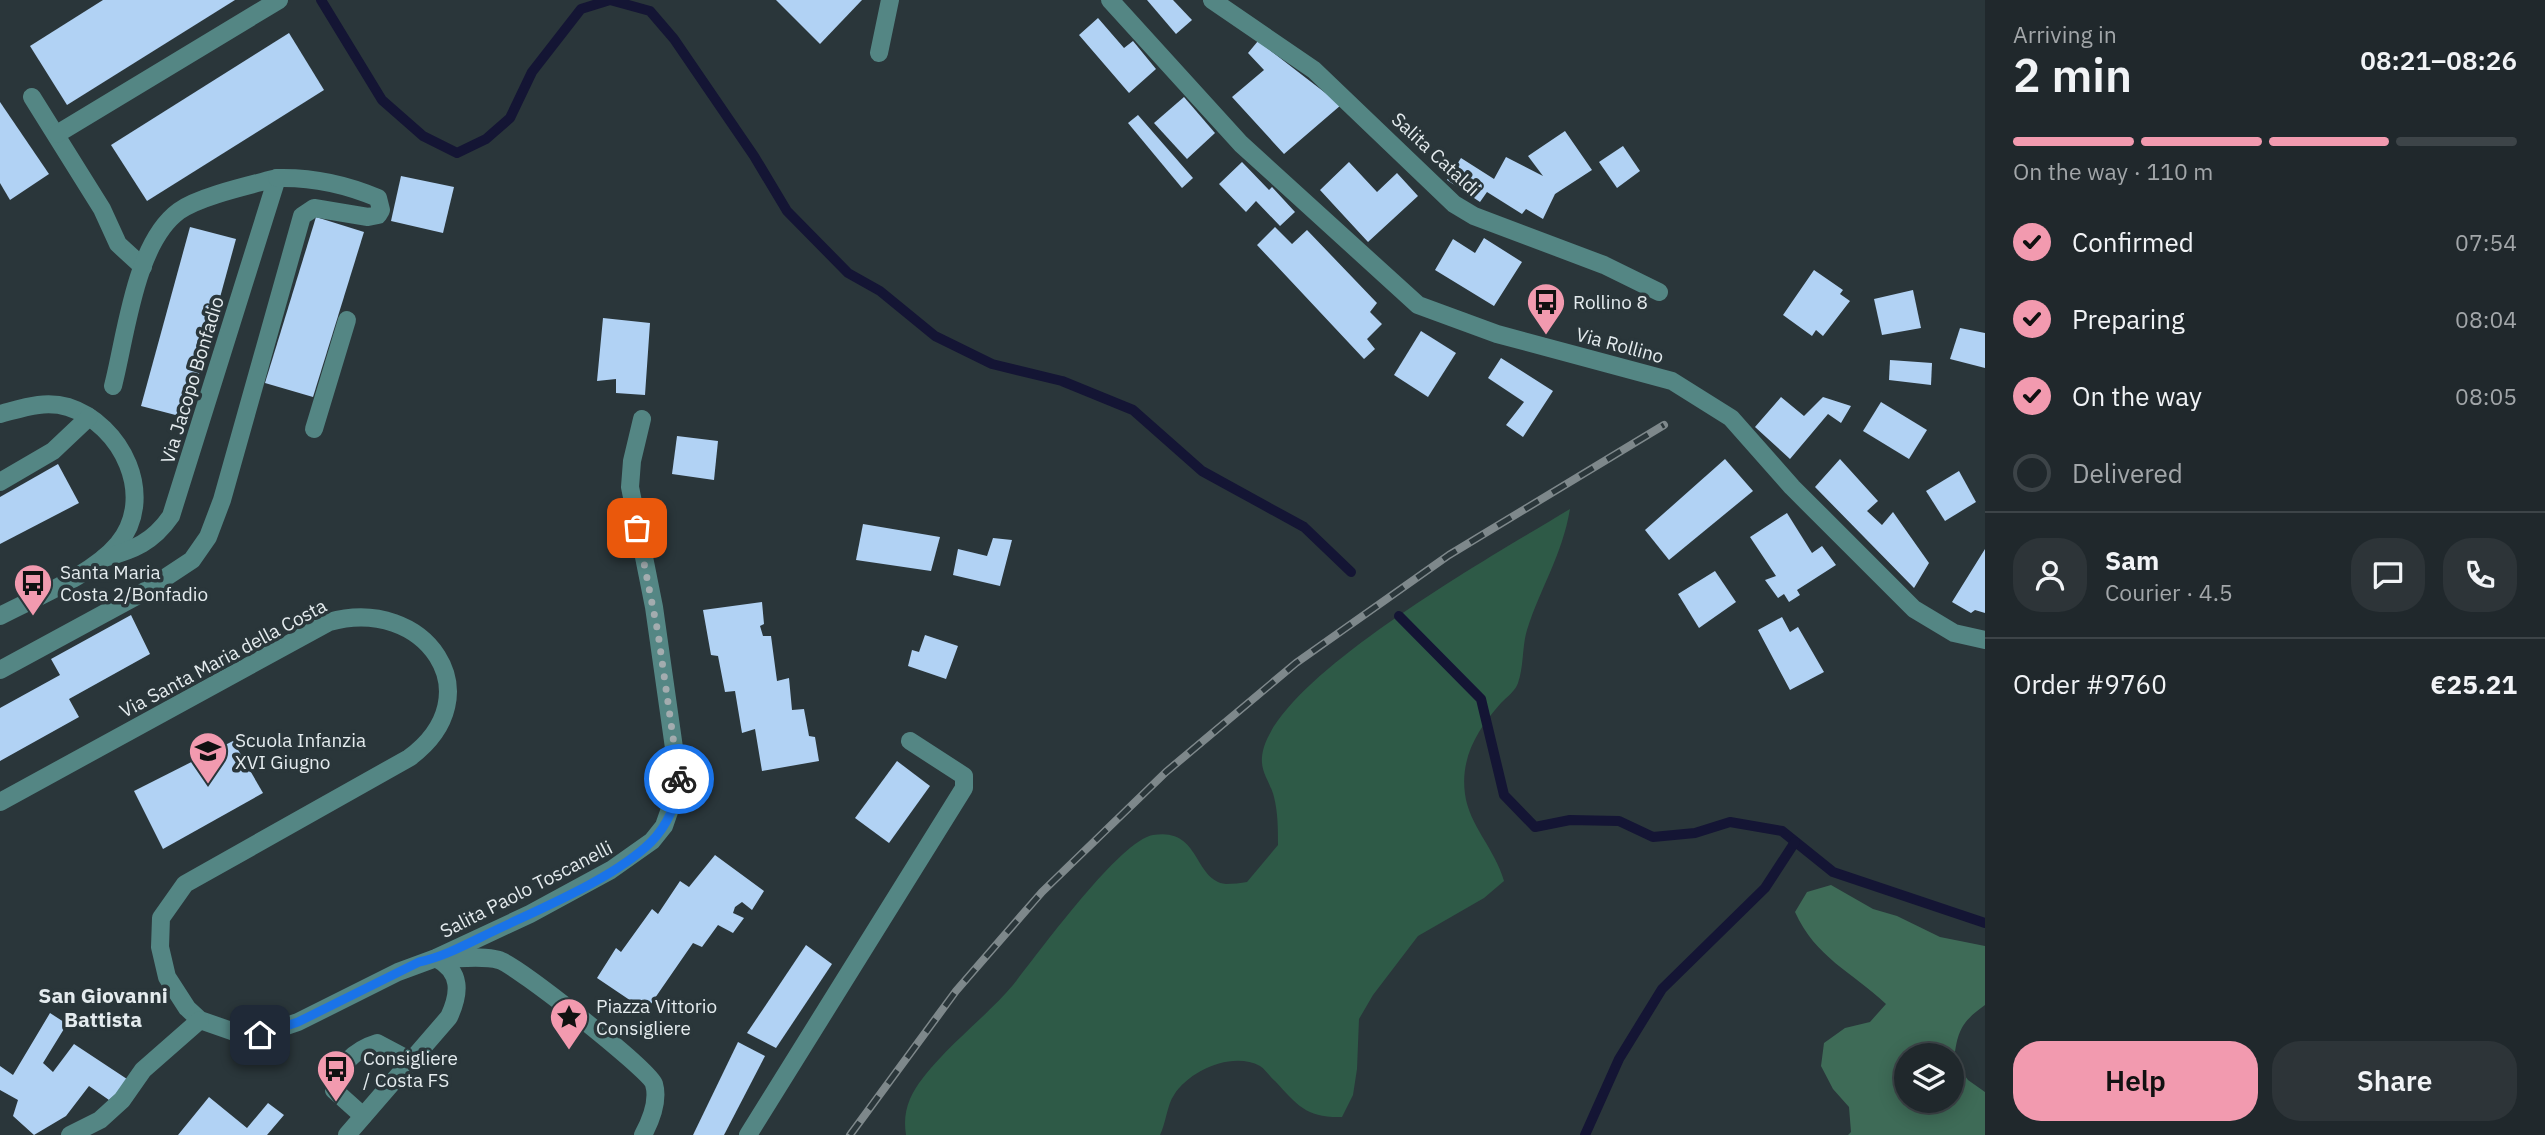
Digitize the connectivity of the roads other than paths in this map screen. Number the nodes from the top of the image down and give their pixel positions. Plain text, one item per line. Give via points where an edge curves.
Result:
1 (279, 0) edge
2 (890, 0) edge
3 (1110, 0) edge
4 (1212, 0) edge
5 (879, 53) dead end
6 (32, 97) dead end
7 (57, 134) junction
8 (277, 178) junction
9 (143, 267) junction
10 (1658, 292) dead end
11 (346, 320) dead end
12 (114, 386) dead end
13 (0, 414) edge
14 (89, 417) junction
15 (642, 419) dead end
16 (314, 429) dead end
17 (0, 482) edge
18 (104, 558) junction
19 (0, 616) edge
20 (1985, 640) edge
21 (0, 670) edge
22 (911, 741) dead end
23 (0, 802) edge
24 (436, 958) junction
25 (201, 1020) junction
26 (411, 1061) junction
27 (363, 1116) junction
28 (70, 1135) edge
29 (347, 1135) edge
30 (643, 1135) edge
31 (748, 1135) edge

1 - 7 street
2 - 5 street
3 - 20 street, Via Rollino via 1241,144 1418,305 1497,334 1672,381 1731,418 1914,609 1954,633
4 - 10 street, Salita Cataldi via 1314,70 1454,204
6 - 7 street
7 - 9 street via 118,244
8 - 9 street via 180,211 158,234
8 - 18 street, Via Jacopo Bonfadio via 170,516 145,545
8 - 21 street via 332,182 377,198 381,211 368,217 314,208 302,216 208,537 192,560 142,593
9 - 12 street
11 - 16 street
13 - 14 street via 36,404 66,407
14 - 17 street via 53,451
14 - 18 street via 121,448 134,492 130,526
15 - 24 street, Salita Paolo Toscanelli via 630,487 678,761 675,802 664,826 646,846 611,870
18 - 19 street
22 - 31 street via 964,776 964,788
23 - 25 street, Via Santa Maria della Costa via 329,622 351,616 380,617 421,636 443,668 447,696 446,710 430,743 197,875 168,905 161,918 162,963 176,994
24 - 25 street, Via Santa Maria della Costa via 260,1035 243,1035
24 - 26 street via 455,974 457,996 445,1023
24 - 30 street via 500,960 646,1071 653,1083 653,1116
25 - 28 street via 143,1070 108,1114
26 - 27 street
26 - 27 street via 377,1042 361,1047 337,1073 334,1090
27 - 29 street

